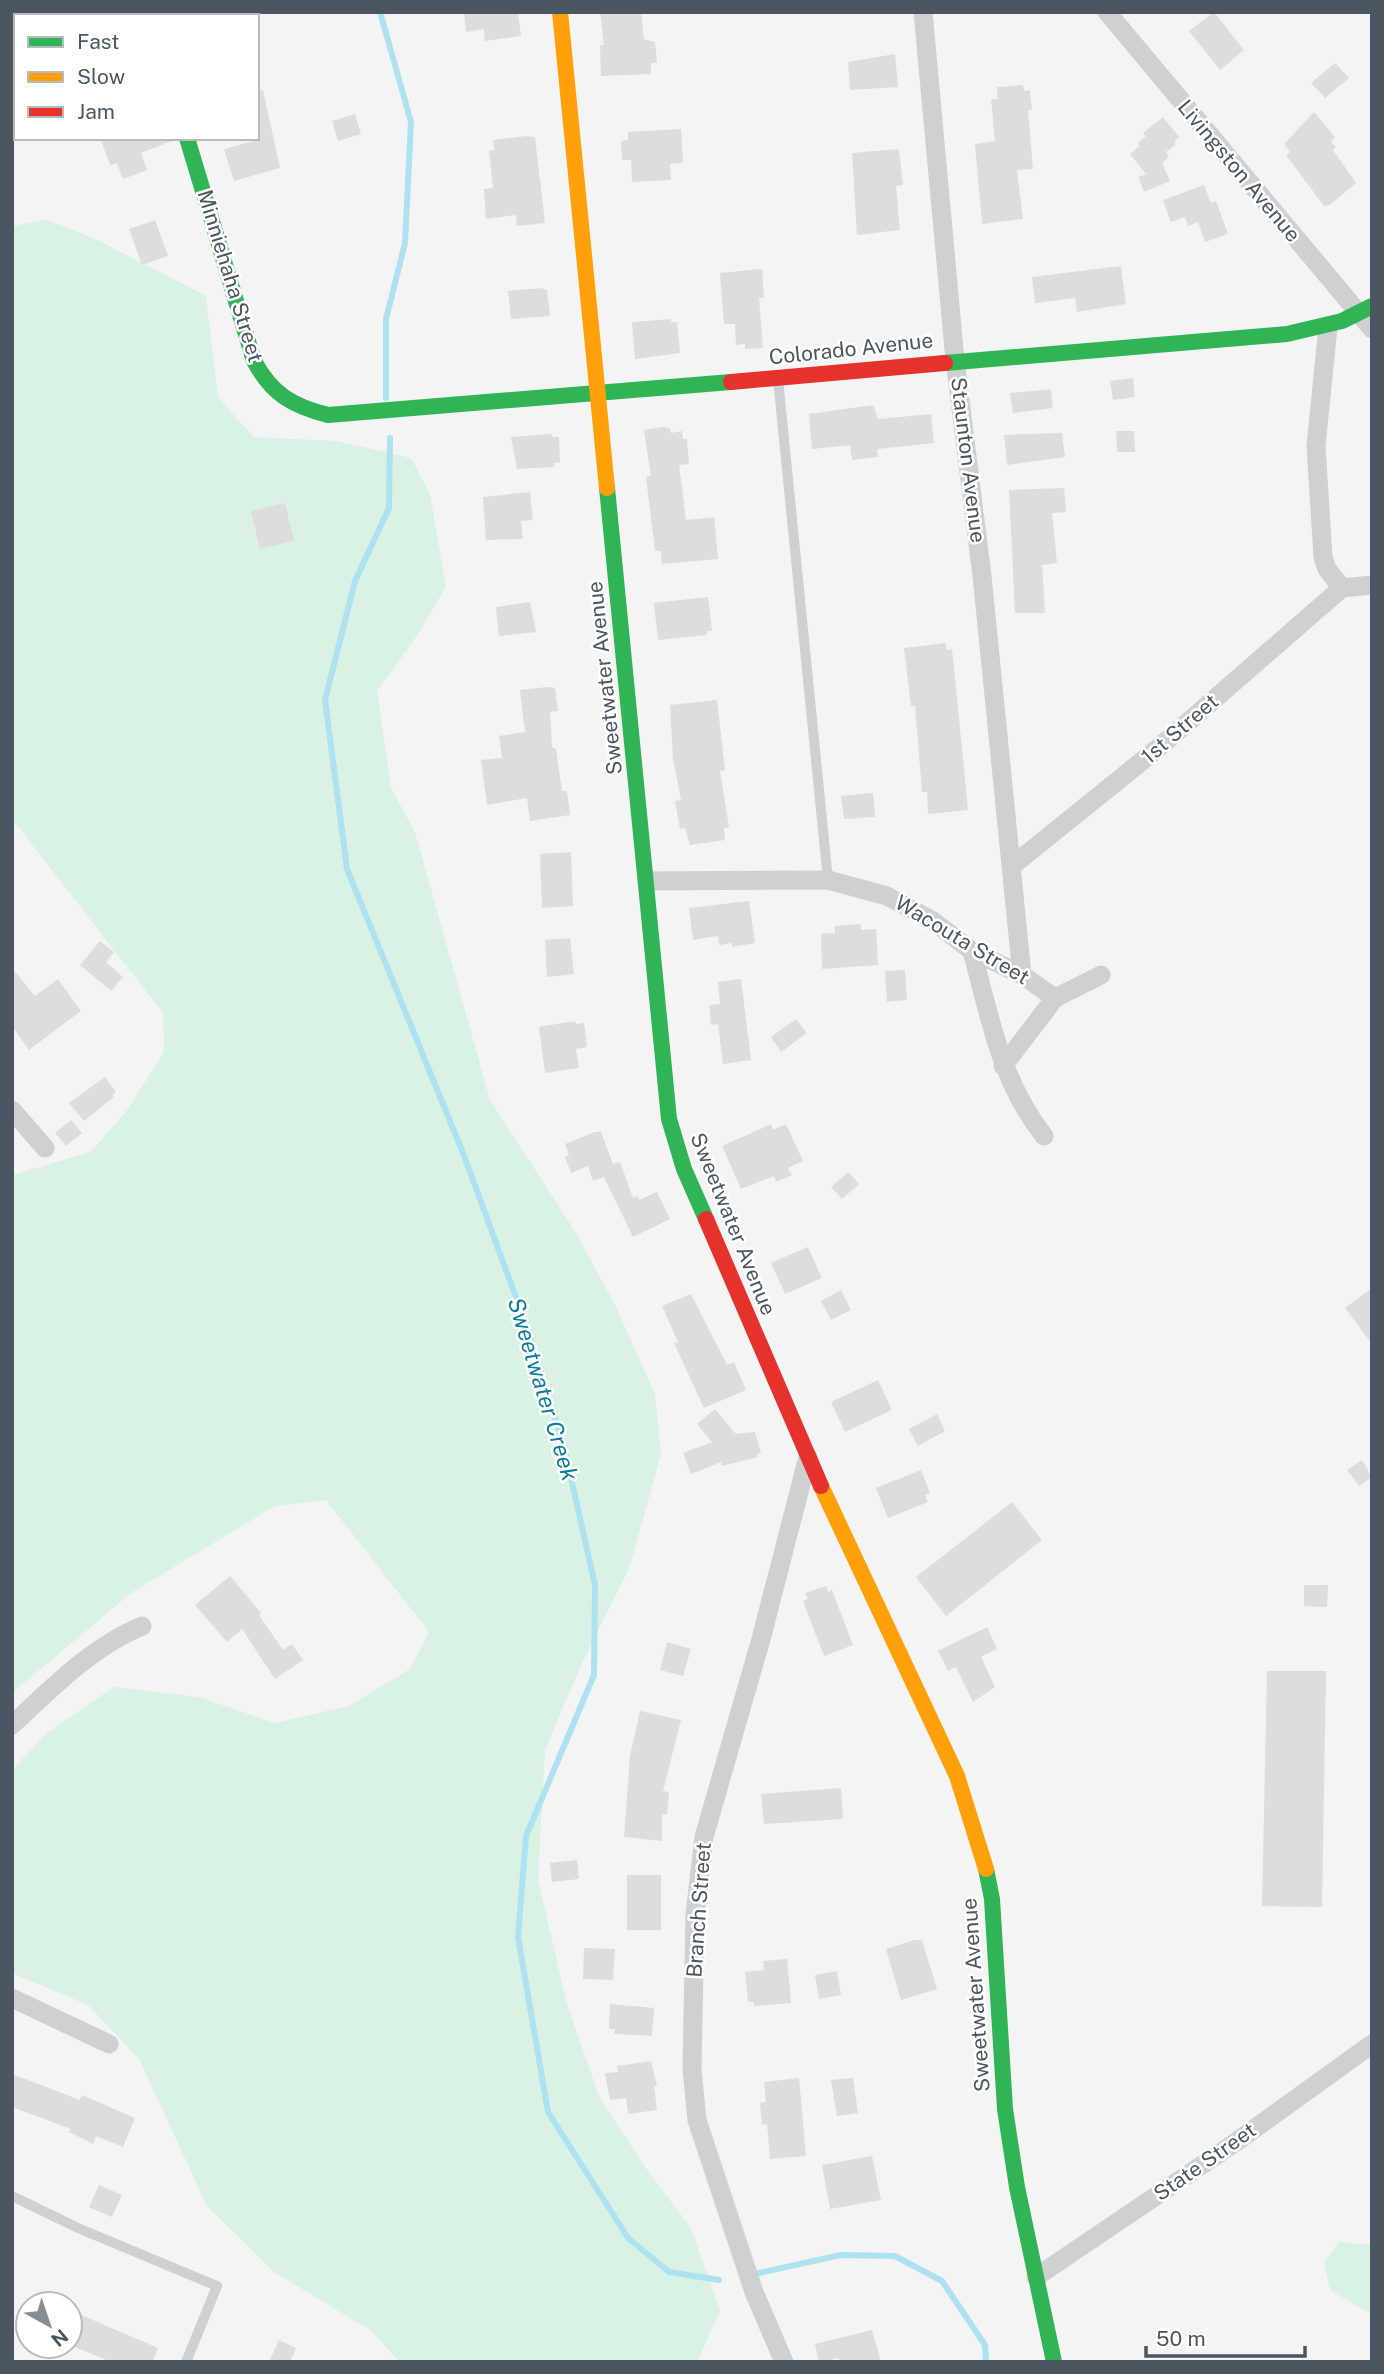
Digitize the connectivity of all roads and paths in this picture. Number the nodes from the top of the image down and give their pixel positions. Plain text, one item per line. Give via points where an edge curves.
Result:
1 (560, 12) edge
2 (923, 12) edge
3 (1107, 12) edge
4 (188, 140) edge
5 (1368, 316) edge
6 (1328, 327) junction
7 (955, 360) junction
8 (778, 377) junction
9 (595, 395) junction
10 (328, 415) joint
11 (1372, 585) edge
12 (1342, 587) junction
13 (1013, 865) junction
14 (828, 880) junction
15 (647, 881) junction
16 (972, 951) junction
17 (1022, 975) junction
18 (1101, 975) dead end
19 (1055, 998) junction
20 (1003, 1066) junction
21 (12, 1110) edge
22 (1044, 1136) dead end
23 (45, 1148) dead end
24 (808, 1457) junction
25 (142, 1626) dead end
26 (12, 1725) edge
27 (12, 1998) edge
28 (109, 2044) dead end
29 (1372, 2044) edge
30 (12, 2196) edge
31 (1036, 2277) junction
32 (186, 2362) edge
33 (784, 2362) edge
34 (1054, 2362) edge

1 - 9 street, Sweetwater Avenue
2 - 7 street, Staunton Avenue
3 - 5 street, Livingston Avenue
4 - 10 street, Minniehaha Street via 245,337 260,372 293,407
5 - 6 street, Colorado Avenue
6 - 7 street, Colorado Avenue
6 - 12 street via 1317,460 1323,557 1326,569
7 - 8 street, Colorado Avenue
7 - 13 street, Staunton Avenue
8 - 9 street, Colorado Avenue
8 - 14 lane
9 - 10 street, Colorado Avenue
9 - 15 street, Sweetwater Avenue
11 - 12 street
12 - 13 street, 1st Street via 1157,749
13 - 17 street, Staunton Avenue
14 - 15 street, Wacouta Street
14 - 16 street, Wacouta Street via 887,896 933,921
15 - 24 street, Sweetwater Avenue via 664,1092 676,1144
16 - 17 street, Wacouta Street
16 - 20 street
17 - 19 street, Wacouta Street
18 - 19 street
19 - 20 street
20 - 22 street via 1027,1114
21 - 23 street
24 - 31 street, Sweetwater Avenue via 957,1776 982,1851 992,1899 1005,2109
24 - 33 street, Branch Street via 704,1837 695,1914 692,2069 696,2120 754,2291
25 - 26 street via 110,1640 80,1662
27 - 28 street
29 - 31 street, State Street
30 - 32 lane via 217,2286
31 - 34 street, Sweetwater Avenue

